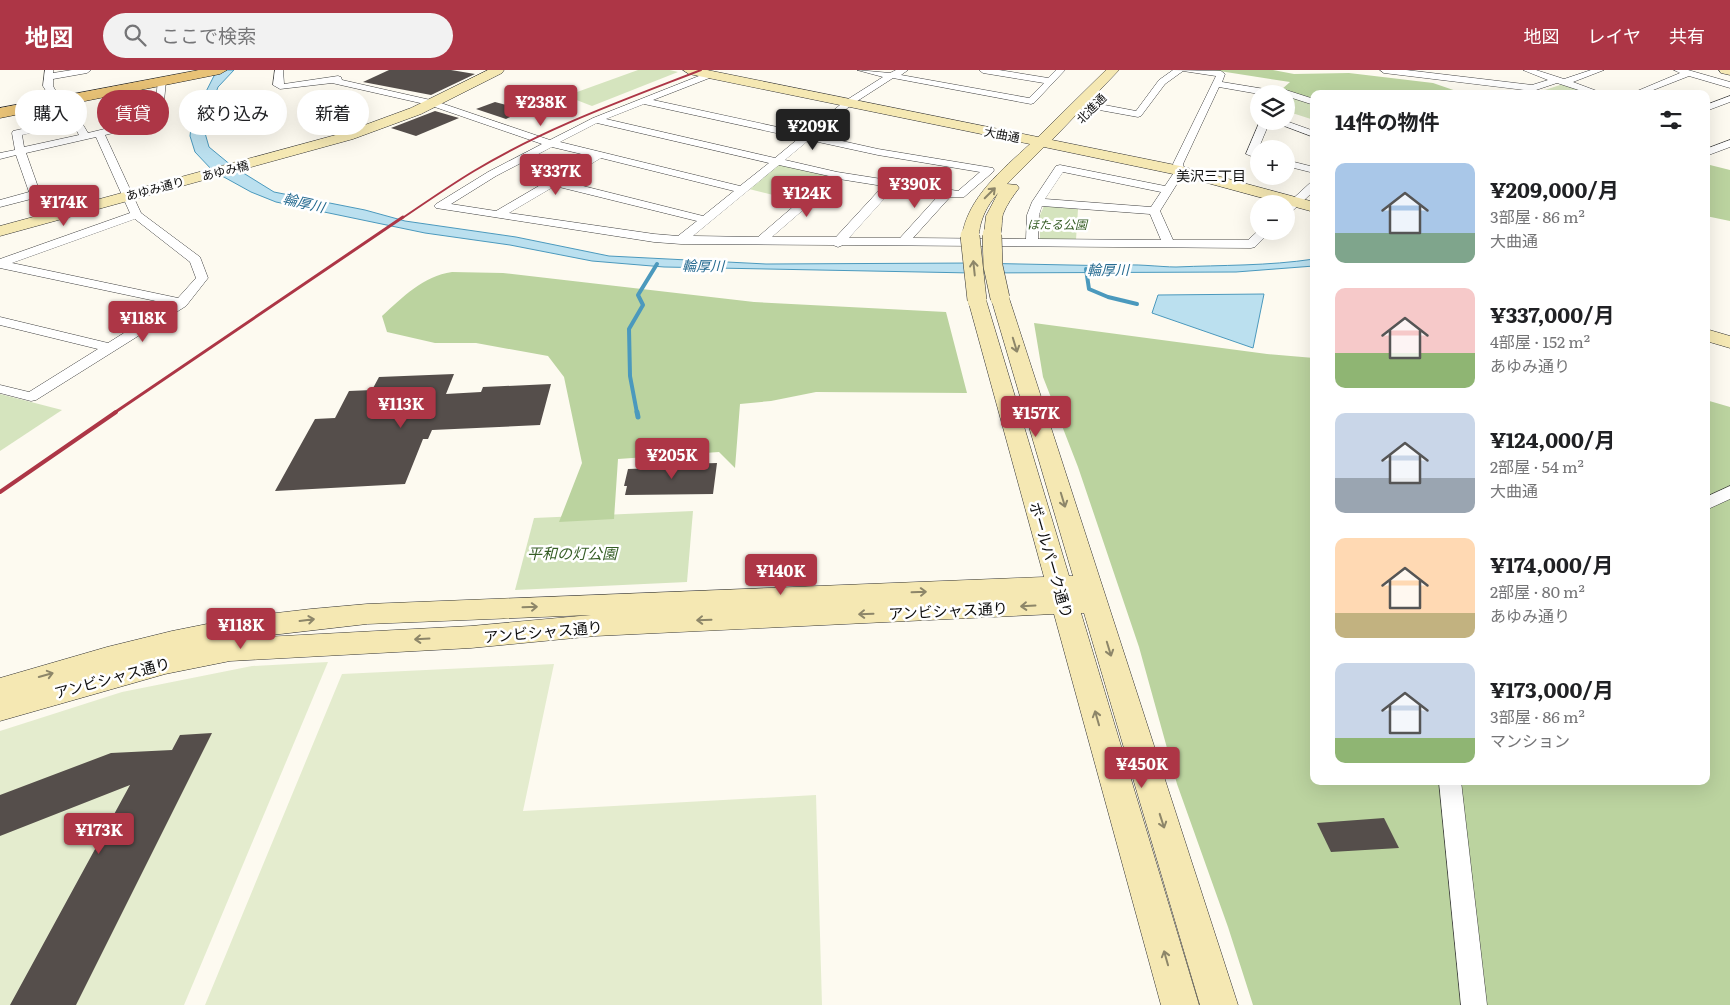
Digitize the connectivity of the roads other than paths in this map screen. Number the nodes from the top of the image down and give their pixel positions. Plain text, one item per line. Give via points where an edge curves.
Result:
1 (87, 70) edge
2 (220, 70) edge
3 (279, 70) edge
4 (498, 70) edge
5 (689, 70) edge
6 (861, 70) edge
7 (904, 70) edge
8 (983, 70) edge
9 (1061, 70) edge
10 (1179, 70) edge
11 (1187, 70) edge
12 (1384, 70) edge
13 (1527, 70) edge
14 (1600, 70) edge
15 (1678, 70) edge
16 (1725, 70) edge
17 (1730, 71) edge
18 (711, 72) edge
19 (1119, 72) edge
20 (198, 73) edge
21 (1689, 73) junction
22 (48, 74) edge
23 (892, 75) junction
24 (162, 81) junction
25 (1049, 81) junction
26 (1561, 81) junction
27 (1217, 84) junction
28 (1730, 85) edge
29 (50, 90) edge
30 (161, 90) edge
31 (1250, 90) edge
32 (1589, 90) edge
33 (1644, 90) edge
34 (87, 96) edge
35 (1295, 96) edge
36 (1730, 99) edge
37 (643, 101) junction
38 (852, 101) junction
39 (1310, 101) edge
40 (432, 103) junction
41 (1725, 104) edge
42 (1094, 106) junction
43 (1710, 107) edge
44 (15, 110) edge
45 (0, 113) edge
46 (596, 120) junction
47 (1295, 128) edge
48 (97, 133) edge
49 (1310, 133) edge
50 (100, 135) edge
51 (85, 136) junction
52 (806, 137) junction
53 (1049, 141) junction
54 (550, 143) junction
55 (1728, 145) edge
56 (20, 151) junction
57 (1710, 152) edge
58 (599, 155) junction
59 (0, 156) edge
60 (776, 162) junction
61 (1295, 165) edge
62 (1179, 168) junction
63 (1310, 169) edge
64 (837, 175) junction
65 (195, 178) joint
66 (554, 182) junction
67 (891, 184) junction
68 (743, 190) junction
69 (1168, 190) junction
70 (1310, 191) edge
71 (947, 193) junction
72 (36, 194) junction
73 (127, 196) junction
74 (1038, 202) junction
75 (1302, 203) edge
76 (0, 204) edge
77 (1154, 211) junction
78 (499, 214) junction
79 (136, 216) junction
80 (43, 218) junction
81 (706, 220) junction
82 (0, 231) edge
83 (681, 240) junction
84 (1255, 240) edge
85 (760, 241) junction
86 (838, 243) junction
87 (902, 243) junction
88 (1032, 243) junction
89 (1169, 244) junction
90 (0, 264) edge
91 (181, 303) junction
92 (0, 321) edge
93 (1710, 327) edge
94 (1730, 334) edge
95 (1710, 336) edge
96 (1730, 342) edge
97 (109, 347) junction
98 (0, 389) edge
99 (1730, 492) edge
100 (1710, 502) edge
101 (1077, 595) junction
102 (0, 690) edge
103 (0, 709) edge
104 (1450, 785) edge
105 (1180, 1005) edge
106 (1218, 1005) edge
107 (1474, 1005) edge

1 - 22 street
2 - 20 main road
3 - 40 street via 278,85 283,87 337,80
4 - 40 street
5 - 18 street, 大曲通
6 - 23 street
7 - 23 street
8 - 25 street
9 - 25 street
10 - 42 street via 1162,82 1138,114
11 - 27 street via 1221,74
12 - 26 street via 1533,88
13 - 26 street
14 - 26 street
15 - 21 street
16 - 17 street
18 - 37 street
18 - 38 street, 大曲通
19 - 42 street, 北進通
19 - 53 street, 北進通
20 - 24 main road
21 - 28 street
21 - 33 street
22 - 29 street
23 - 25 street via 1031,100
23 - 38 street
24 - 30 street
24 - 34 main road
26 - 32 street
27 - 31 street
27 - 62 street
35 - 39 street
36 - 41 street
37 - 46 street
37 - 52 street
38 - 52 street
38 - 53 street, 大曲通
40 - 54 street
40 - 65 street, あゆみ橋 via 356,134
41 - 43 street
42 - 53 street, 北進通
44 - 45 main road
46 - 54 street
46 - 60 street
47 - 49 street
48 - 51 street
50 - 73 street
51 - 56 street
51 - 56 street via 76,120 17,133
52 - 60 street
52 - 71 street via 989,170 960,195
53 - 62 street, 大曲通
53 -> 101 street, ボールパーク通り, bridge via 1002,198 992,235 993,266
101 -> 53 street, ボールパーク通り, bridge via 977,300 970,236 983,200
54 - 58 street
54 - 78 street via 440,206
55 - 57 street
56 - 59 street
56 - 72 street
58 - 66 street
58 - 68 street
60 - 64 street
60 - 68 street
61 - 63 street
62 - 69 street
62 - 75 street, 大曲通
64 - 67 street
64 - 85 street
65 - 73 street, あゆみ通り
66 - 78 street
66 - 81 street
67 - 71 street
67 - 86 street
68 - 81 street
69 - 74 street via 1060,168
69 - 77 street
70 - 75 street
71 - 87 street
72 - 76 street
72 - 80 street
73 - 79 street
73 - 80 street, あゆみ通り
74 - 77 street
74 - 88 street via 1032,215
77 - 89 street
78 - 83 street
79 - 90 street
79 - 91 street via 196,260 202,278
80 - 82 street, あゆみ通り
81 - 83 street
83 - 85 street
84 - 89 street via 1251,244
85 - 86 street
86 - 87 street
87 - 88 street
88 - 89 street
90 - 91 street
91 - 97 street
92 - 97 street
93 - 94 street
95 - 96 street
97 - 98 street via 31,397
99 - 100 street
102 -> 101 street, アンビシャス通り via 98,660 172,642 242,628 367,614 481,608
101 -> 103 street, アンビシャス通り via 595,625 471,637 230,650 165,663
105 -> 101 street, ボールパーク通り
101 -> 106 street, ボールパーク通り
104 - 107 street

